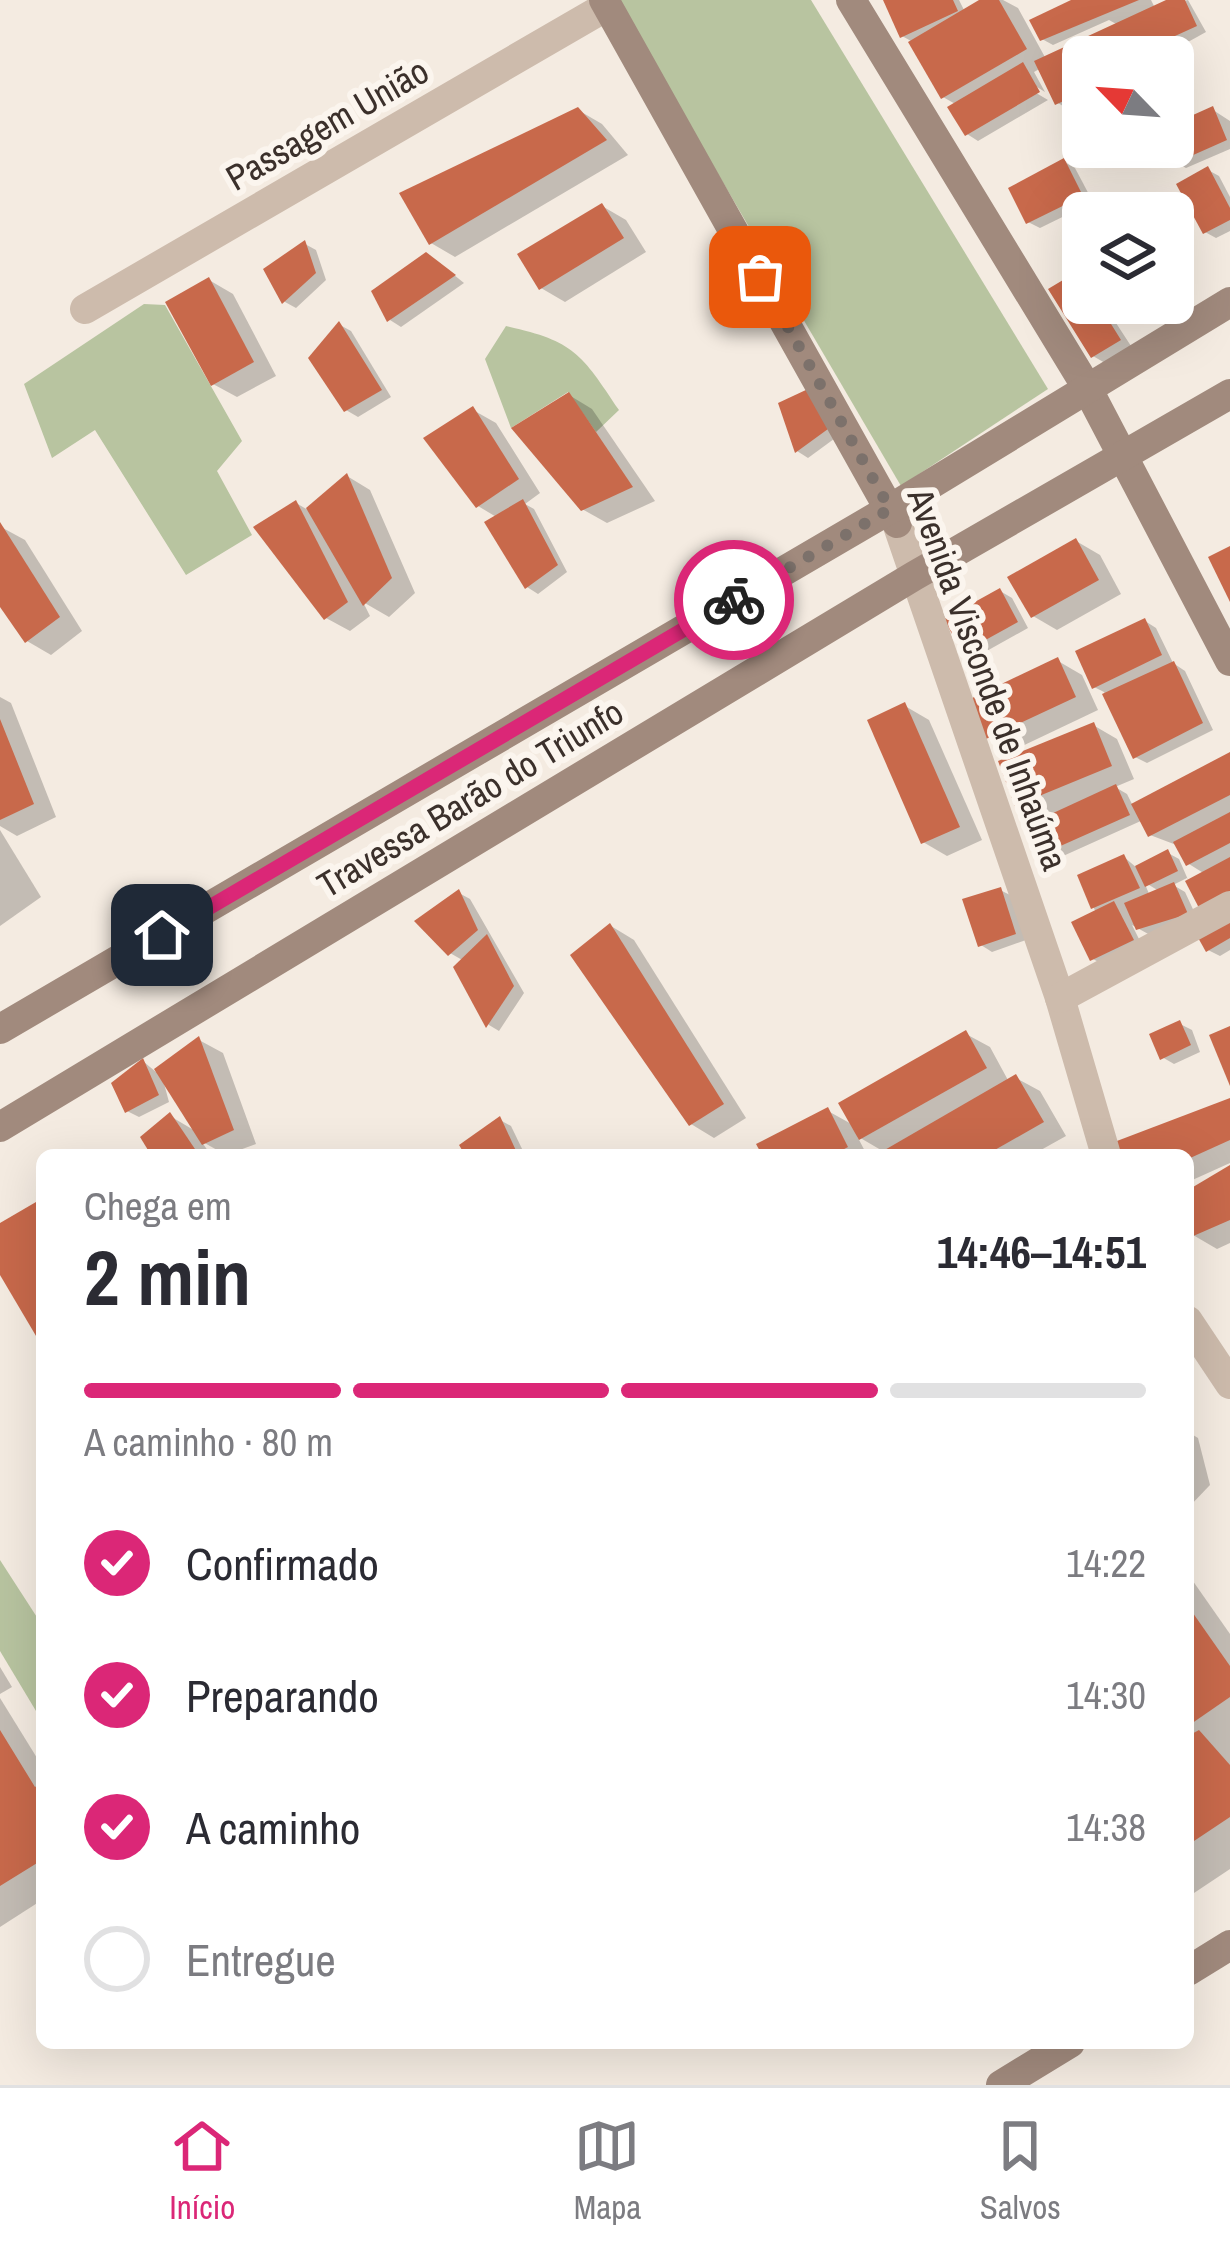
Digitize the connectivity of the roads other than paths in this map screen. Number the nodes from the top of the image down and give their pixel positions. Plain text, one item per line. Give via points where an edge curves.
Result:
1 (851, 0) edge
2 (606, 3) edge
3 (1230, 302) edge
4 (85, 309) dead end
5 (1087, 386) junction
6 (1230, 394) edge
7 (1124, 456) junction
8 (894, 517) junction
9 (914, 576) junction
10 (1230, 661) edge
11 (1230, 906) edge
12 (1060, 998) junction
13 (0, 1029) edge
14 (0, 1127) edge
15 (1104, 1149) edge
16 (1194, 1330) edge
17 (1230, 1384) edge
18 (1228, 1952) edge
19 (1194, 1968) edge
20 (1060, 2049) edge
21 (1001, 2085) edge

1 - 5 street
2 - 4 street, Passagem União
2 - 8 street, Avenida Visconde de Inhaúma
3 - 5 street, Travessa Barão do Triunfo
5 - 7 street
5 - 8 street, Travessa Barão do Triunfo
6 - 7 street, Travessa Barão do Triunfo
7 - 9 street, Travessa Barão do Triunfo
7 - 10 street
8 - 9 street, Avenida Visconde de Inhaúma
8 - 13 street, Travessa Barão do Triunfo
9 - 12 street, Avenida Visconde de Inhaúma
9 - 14 street, Travessa Barão do Triunfo
11 - 12 street
12 - 15 street, Avenida Visconde de Inhaúma
16 - 17 street
18 - 19 street
20 - 21 street

